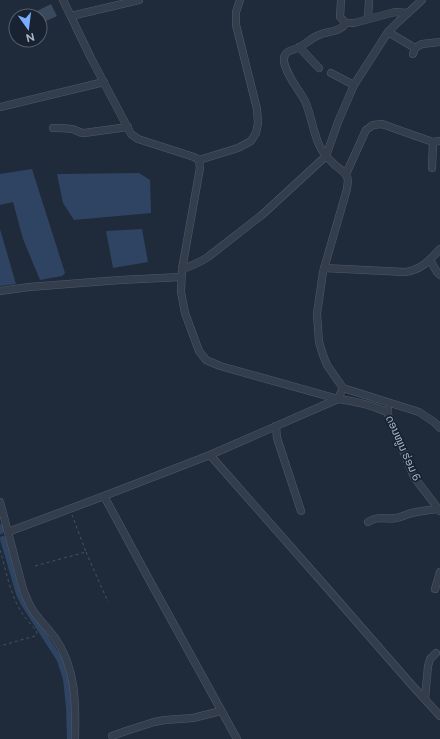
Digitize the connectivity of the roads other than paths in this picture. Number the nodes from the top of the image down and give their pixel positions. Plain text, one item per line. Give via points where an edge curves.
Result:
1 (63, 0) edge
2 (139, 0) edge
3 (240, 0) edge
4 (340, 0) edge
5 (369, 0) edge
6 (422, 0) edge
7 (408, 13) junction
8 (71, 16) junction
9 (368, 20) junction
10 (346, 23) junction
11 (388, 32) junction
12 (440, 42) edge
13 (299, 47) junction
14 (319, 68) dead end
15 (331, 73) dead end
16 (104, 82) junction
17 (354, 85) junction
18 (0, 107) edge
19 (53, 128) dead end
20 (128, 128) junction
21 (437, 141) edge
22 (326, 156) junction
23 (199, 160) junction
24 (432, 168) dead end
25 (346, 174) junction
26 (440, 249) edge
27 (430, 260) junction
28 (324, 268) junction
29 (182, 269) junction
30 (440, 275) edge
31 (181, 276) junction
32 (0, 291) edge
33 (343, 388) junction
34 (338, 399) junction
35 (390, 403) junction
36 (387, 412) junction
37 (439, 425) edge
38 (276, 426) junction
39 (210, 455) junction
40 (104, 496) junction
41 (0, 502) edge
42 (439, 510) edge
43 (302, 511) dead end
44 (368, 522) dead end
45 (8, 532) junction
46 (440, 572) edge
47 (435, 590) dead end
48 (436, 653) dead end
49 (425, 700) junction
50 (221, 711) junction
51 (440, 716) edge
52 (112, 736) dead end
53 (75, 739) edge
54 (237, 739) edge

1 - 8 street
2 - 8 street
3 - 23 street via 236,12 236,25 258,109 256,133 251,141 238,148
4 - 10 street via 340,17
5 - 9 street
6 - 7 street
7 - 9 street via 395,12
7 - 11 street
8 - 16 street
9 - 10 street
10 - 13 street via 337,30 320,34
11 - 12 street via 414,51 422,44
11 - 17 street
13 - 14 street
13 - 22 street via 284,56 286,69 305,101 319,146
15 - 17 street
16 - 18 street
16 - 20 street
17 - 22 street
19 - 20 street via 70,128 84,133
20 - 23 street via 138,139
21 - 24 street
21 - 25 street via 382,124 373,125 366,130
22 - 25 street
22 - 29 street via 263,214 208,257
23 - 29 street via 200,168
25 - 28 street via 347,189
26 - 27 street
27 - 28 street via 412,271 405,272
27 - 30 street
28 - 33 street via 317,314 319,342 327,365
29 - 31 street
31 - 32 street
31 - 34 street via 185,313 199,351 206,360
33 - 34 street
33 - 35 street
34 - 36 street via 351,400
34 - 38 street
35 - 36 street, ດອນໜູນ ຮ່ອມ 6
35 - 37 street via 419,412
36 - 42 street, ດອນໜູນ ຮ່ອມ 6 via 414,477
38 - 39 street
38 - 43 street via 277,438
39 - 40 street
39 - 49 street
40 - 45 street
40 - 50 street
41 - 45 street
42 - 44 street via 390,519 381,517
45 - 53 street via 23,589 32,610 56,638 66,656 73,682
46 - 47 street
48 - 49 street via 428,666
49 - 51 street
50 - 52 street via 194,718 154,722
50 - 54 street

